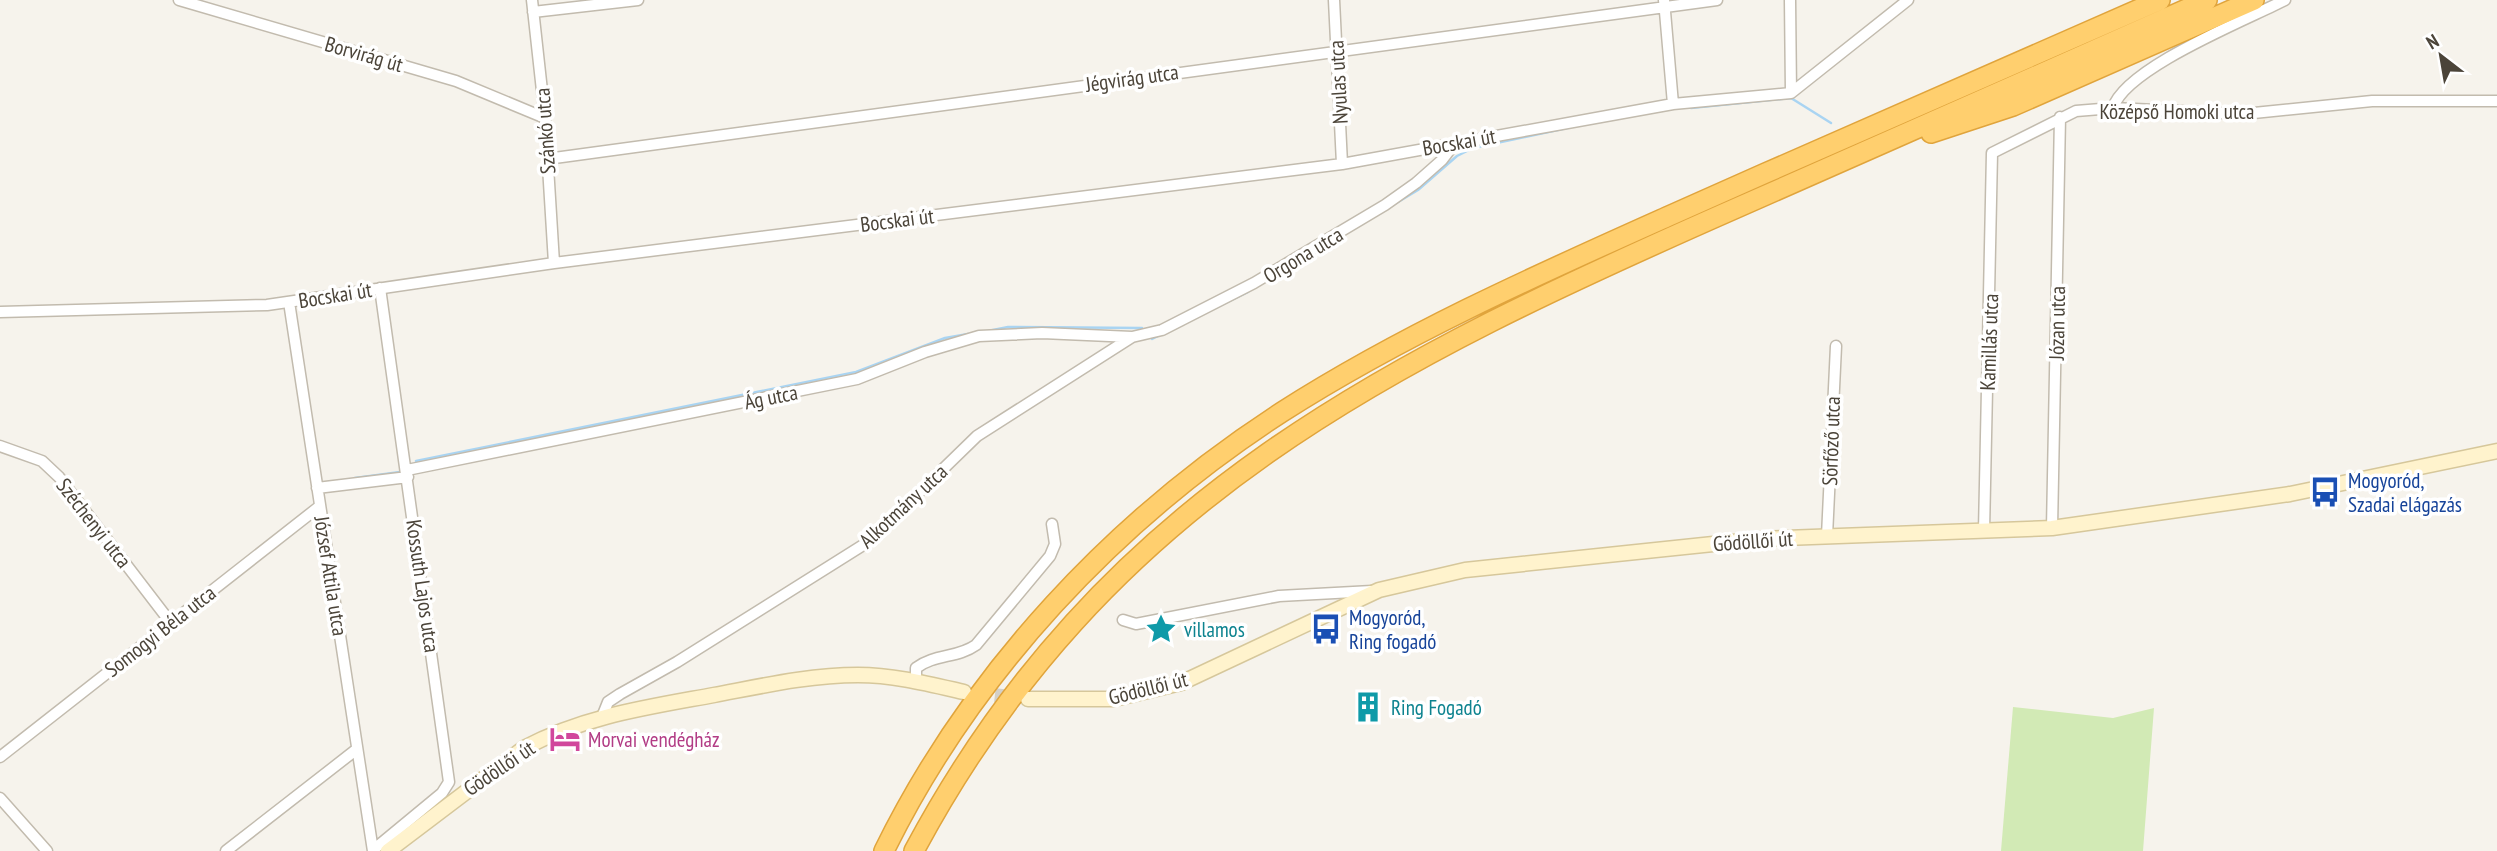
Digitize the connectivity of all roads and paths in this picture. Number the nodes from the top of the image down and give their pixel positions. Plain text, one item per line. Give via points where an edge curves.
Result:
1 (179, 0) edge
2 (638, 0) edge
3 (1334, 0) edge
4 (1717, 0) edge
5 (1790, 0) edge
6 (1908, 0) edge
7 (2160, 0) edge
8 (2207, 0) edge
9 (2253, 0) edge
10 (2285, 0) edge
11 (1664, 2) edge
12 (533, 6) edge
13 (1336, 50) junction
14 (1791, 93) junction
15 (2497, 101) edge
16 (1673, 104) junction
17 (2113, 108) junction
18 (2060, 117) junction
19 (545, 118) junction
20 (1455, 143) junction
21 (1992, 153) joint
22 (547, 159) junction
23 (1847, 159) junction
24 (1342, 164) junction
25 (554, 263) junction
26 (380, 288) junction
27 (289, 302) junction
28 (0, 312) edge
29 (1132, 337) junction
30 (1836, 346) dead end
31 (0, 446) edge
32 (2497, 451) edge
33 (407, 473) junction
34 (317, 488) junction
35 (320, 506) junction
36 (1052, 524) dead end
37 (2052, 528) junction
38 (1984, 531) junction
39 (1827, 536) junction
40 (1379, 590) junction
41 (1122, 620) dead end
42 (171, 623) junction
43 (916, 681) junction
44 (964, 692) tunnel mouth
45 (1028, 699) tunnel mouth
46 (603, 716) junction
47 (357, 750) junction
48 (0, 757) edge
49 (0, 798) edge
50 (47, 851) edge
51 (226, 851) edge
52 (373, 851) edge
53 (388, 851) edge
54 (884, 851) edge
55 (914, 851) edge

1 - 19 street, Borvirág út via 456,81
2 - 12 street
3 - 13 street, Nyulas utca
4 - 11 street, Jégvirág utca
5 - 14 street
6 - 14 street
7 - 54 highway via 1504,290 1389,349 1232,446 1141,518 1049,609 953,734
8 - 23 highway
9 - 23 highway via 2013,107
10 - 17 street via 2158,64 2128,83 2116,96
11 - 13 street, Jégvirág utca
11 - 16 street
12 - 19 street, Szánkó utca
13 - 22 street, Jégvirág utca
13 - 24 street, Nyulas utca
14 - 16 street, Bocskai út
15 - 17 street, Középső Homoki utca via 2372,101 2244,114
16 - 20 street, Bocskai út
17 - 18 street, Középső Homoki utca
18 - 21 street, Középső Homoki utca
18 - 37 street, Józan utca
19 - 22 street, Szánkó utca
20 - 24 street, Bocskai út
20 - 29 street, Orgona utca via 1416,183 1373,212 1202,312
21 - 38 street, Kamillás utca
22 - 25 street, Szánkó utca
23 - 55 highway via 1484,324 1343,401 1259,458 1162,534 1069,626 1006,702 950,786
24 - 25 street, Bocskai út
25 - 26 street, Bocskai út
26 - 27 street, Bocskai út
26 - 33 street, Kossuth Lajos utca
27 - 28 street, Bocskai út
27 - 34 street, József Attila utca
29 - 33 street, Ág utca via 979,336 857,379
29 - 46 street, Alkotmány utca via 977,436 867,542 620,694 608,702
30 - 39 street, Sörfőző utca
31 - 42 street, Széchenyi utca via 42,461 59,477
32 - 37 main road, Gödöllői út via 2290,494
33 - 34 street, Ág utca
33 - 52 street, Kossuth Lajos utca via 449,782
34 - 35 street, József Attila utca
35 - 42 street, Somogyi Béla utca
35 - 47 street, József Attila utca
36 - 43 street via 1055,544 1050,556 976,645 923,662 916,668
37 - 38 main road, Gödöllői út
38 - 39 main road, Gödöllői út
39 - 40 main road, Gödöllői út via 1465,570
40 - 41 street via 1279,596 1136,624
40 - 45 main road, Gödöllői út via 1181,683 1114,699
42 - 48 street, Somogyi Béla utca
43 - 44 main road, Gödöllői út
43 - 46 main road, Gödöllői út via 859,675 791,680
46 - 53 main road, Gödöllői út via 524,748
47 - 51 street
47 - 52 street, József Attila utca
49 - 50 street

